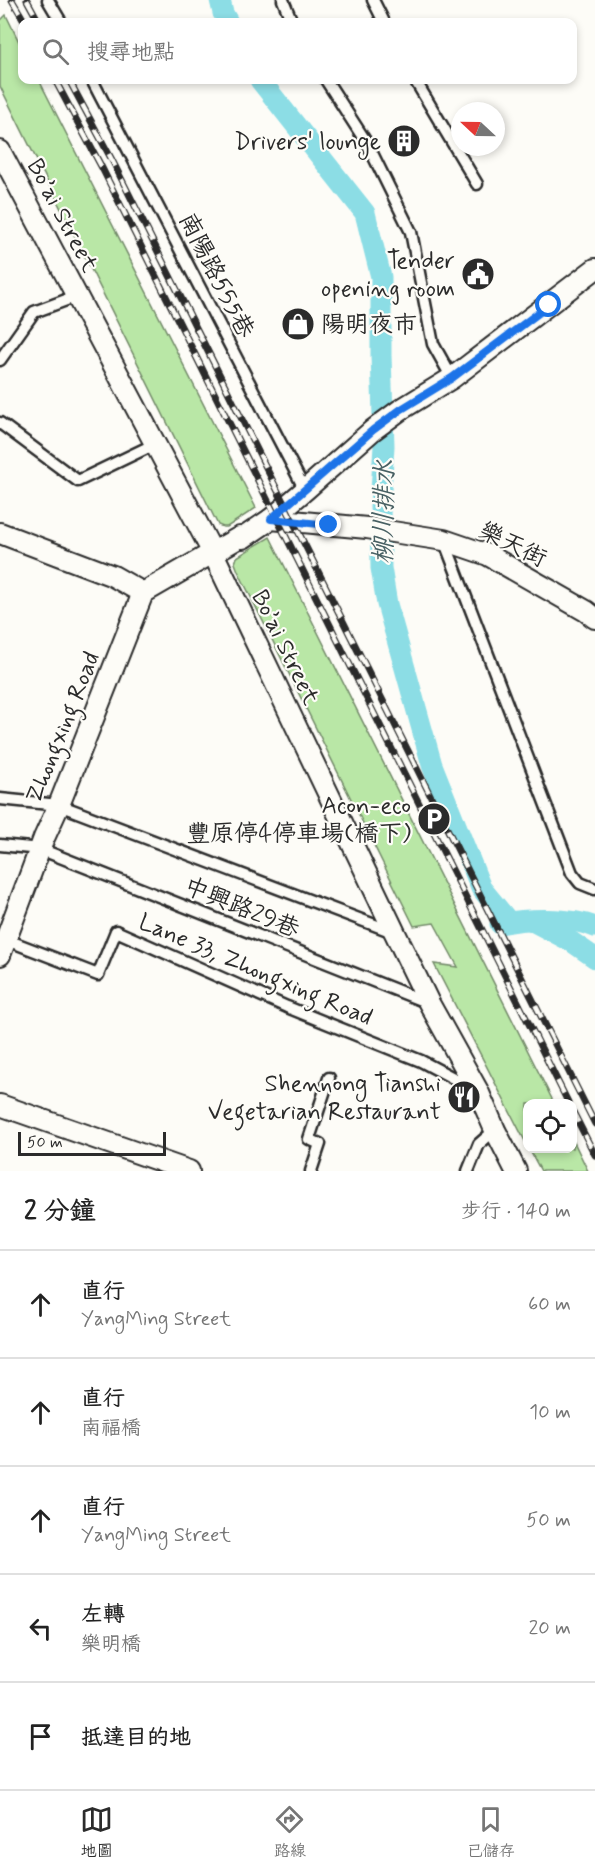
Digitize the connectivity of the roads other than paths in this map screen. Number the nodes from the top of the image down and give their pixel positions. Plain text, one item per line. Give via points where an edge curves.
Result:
1 (48, 0) edge
2 (283, 0) edge
3 (374, 0) edge
4 (59, 18) edge
5 (290, 18) edge
6 (382, 18) edge
7 (94, 84) edge
8 (329, 84) edge
9 (417, 84) edge
10 (0, 151) edge
11 (477, 184) dead end
12 (595, 269) edge
13 (77, 296) junction
14 (0, 360) edge
15 (452, 378) junction
16 (0, 423) edge
17 (155, 444) junction
18 (305, 490) junction
19 (271, 519) junction
20 (1, 538) edge
21 (444, 540) junction
22 (213, 553) junction
23 (143, 593) junction
24 (595, 618) edge
25 (0, 799) edge
26 (59, 805) junction
27 (0, 845) edge
28 (40, 849) junction
29 (595, 889) edge
30 (395, 933) junction
31 (3, 947) edge
32 (429, 1003) junction
33 (329, 1078) dead end
34 (478, 1091) junction
35 (0, 1105) edge
36 (495, 1130) junction
37 (189, 1171) edge
38 (311, 1171) edge
39 (468, 1171) edge
40 (516, 1171) edge

1 - 4 lane
2 - 5 lane
3 - 6 lane
7 - 18 lane, 南陽路555巷
8 - 15 lane via 368,145 411,232 433,344
9 - 11 lane
10 - 13 street, Bo’ai Street
12 - 15 street
13 - 14 lane via 34,312
13 - 17 street, Bo’ai Street
15 - 18 street via 373,430
16 - 17 lane via 78,481
17 - 22 street, Bo’ai Street
18 - 19 street
19 - 21 street, 樂天街
19 - 22 street
20 - 23 street via 113,576
21 - 24 street, 樂天街 via 488,555
21 - 29 lane via 572,873 580,883
22 - 23 street
22 - 30 street, Bo’ai Street
23 - 26 street, Zhongxing Road
25 - 26 lane, 中興路29巷
26 - 28 street, Zhongxing Road
26 - 30 lane, 中興路29巷
27 - 28 lane, 中興路29巷
28 - 31 street, Zhongxing Road
28 - 32 lane, 中興路29巷
30 - 32 street, Bo’ai Street
31 - 34 lane, Lane 33, Zhongxing Road via 98,975 116,931 421,1061
32 - 34 street, Bo’ai Street
33 - 38 lane via 309,1139 320,1144
34 - 36 street, Bo’ai Street
35 - 37 street
36 - 39 lane via 479,1144
36 - 40 street, Bo’ai Street

